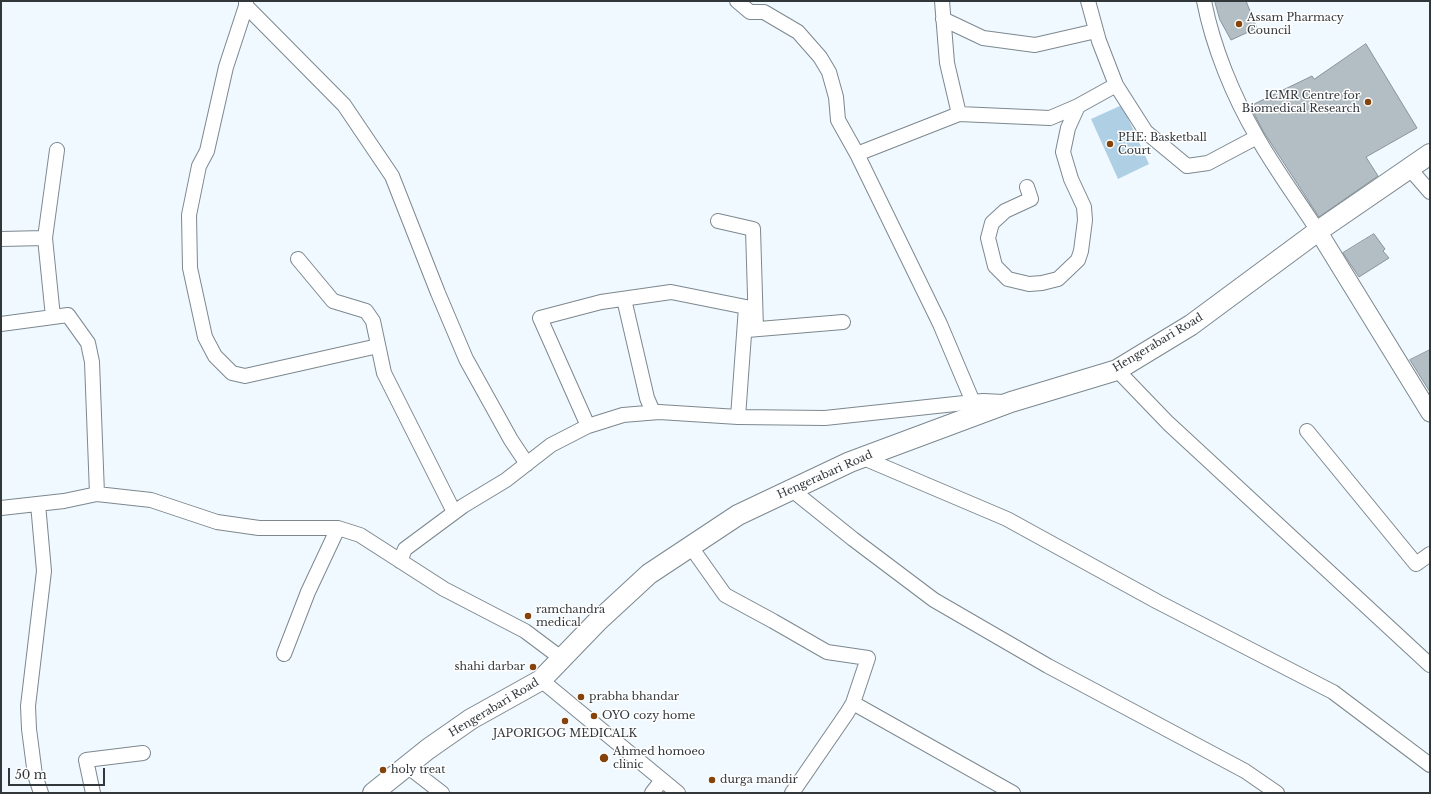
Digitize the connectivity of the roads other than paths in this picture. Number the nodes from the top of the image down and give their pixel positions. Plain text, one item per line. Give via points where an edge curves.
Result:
1 (737, 1) edge
2 (942, 1) edge
3 (1088, 1) edge
4 (1204, 1) edge
5 (246, 4) edge
6 (943, 19) junction
7 (1096, 31) junction
8 (1116, 85) junction
9 (1078, 106) junction
10 (959, 114) junction
11 (1256, 137) junction
12 (56, 150) dead end
13 (857, 154) junction
14 (1430, 154) edge
15 (1409, 168) junction
16 (1027, 187) dead end
17 (1430, 192) edge
18 (718, 221) dead end
19 (1318, 231) junction
20 (45, 238) junction
21 (1, 239) edge
22 (298, 259) dead end
23 (624, 299) junction
24 (53, 317) junction
25 (843, 322) dead end
26 (1, 324) edge
27 (750, 329) junction
28 (378, 346) junction
29 (1117, 370) junction
30 (973, 402) junction
31 (1011, 402) junction
32 (653, 412) junction
33 (1430, 413) edge
34 (738, 417) junction
35 (588, 426) junction
36 (1307, 431) dead end
37 (861, 457) junction
38 (527, 464) junction
39 (792, 490) junction
40 (97, 494) junction
41 (38, 504) junction
42 (1, 508) edge
43 (454, 512) junction
44 (338, 528) junction
45 (691, 547) junction
46 (1430, 554) edge
47 (400, 561) junction
48 (284, 654) dead end
49 (561, 658) junction
50 (1430, 665) edge
51 (541, 680) junction
52 (853, 703) junction
53 (143, 753) dead end
54 (1430, 765) edge
55 (407, 766) junction
56 (662, 780) junction
57 (41, 793) edge
58 (93, 793) edge
59 (373, 793) edge
60 (442, 793) edge
61 (652, 793) edge
62 (678, 793) edge
63 (792, 793) edge
64 (1013, 793) edge
65 (1277, 793) edge

1 - 13 street via 750,12 764,12 798,32 820,57 829,72 836,97 838,120
2 - 6 street
3 - 7 street
4 - 11 street via 1208,22 1229,80
5 - 28 street via 226,67 207,151 199,166 189,215 190,268 205,337 215,356 232,373 245,376
5 - 38 street via 344,105 392,176 466,359
6 - 7 street via 983,38 1035,45
6 - 10 street via 946,63
7 - 8 street
8 - 9 street
8 - 11 street via 1146,132 1187,166 1208,163
9 - 10 street via 1050,118
9 - 16 street via 1068,128 1063,152 1071,179 1084,207 1081,251 1078,260 1058,279 1042,283 1029,284 1008,279 995,266 988,238 992,223 1005,211 1031,199
10 - 13 street
11 - 19 street
12 - 20 street
13 - 30 street via 940,324
14 - 15 main road, Hengerabari Road
15 - 17 street
15 - 19 main road, Hengerabari Road
18 - 27 street via 753,229
19 - 29 main road, Hengerabari Road via 1191,325
19 - 33 street
20 - 21 street
20 - 24 street
22 - 28 street via 333,301 366,311 373,321
23 - 27 street via 671,292 746,307
23 - 32 street via 647,398
23 - 35 street via 601,302 540,318
24 - 26 street
24 - 40 street via 68,315 88,343 92,362
25 - 27 street
27 - 34 street
28 - 43 street via 384,373
29 - 31 main road, Hengerabari Road
29 - 50 street via 1168,423
30 - 31 street
30 - 34 street via 825,418
31 - 37 main road, Hengerabari Road
32 - 34 street
32 - 35 street via 623,415
35 - 38 street via 551,445
36 - 46 street via 1416,564
37 - 39 main road, Hengerabari Road
37 - 54 street via 1007,519 1158,602 1333,692
38 - 43 street
39 - 45 main road, Hengerabari Road via 738,515
39 - 65 street via 934,600 1048,666 1245,771
40 - 41 street via 64,502
40 - 44 street via 151,500 217,522 259,528
41 - 42 street
41 - 57 street via 44,571 28,706 28,729 35,775
43 - 47 street via 406,549
44 - 47 street via 360,535
44 - 48 street via 308,592
45 - 49 main road, Hengerabari Road via 649,574
45 - 52 street via 725,595 827,652 868,658
47 - 49 street via 444,589 525,631
49 - 51 main road, Hengerabari Road
51 - 55 main road, Hengerabari Road via 471,719
51 - 56 street
52 - 63 street
52 - 64 street
53 - 58 street via 86,760
55 - 59 main road, Hengerabari Road
55 - 60 street
56 - 61 street
56 - 62 street

